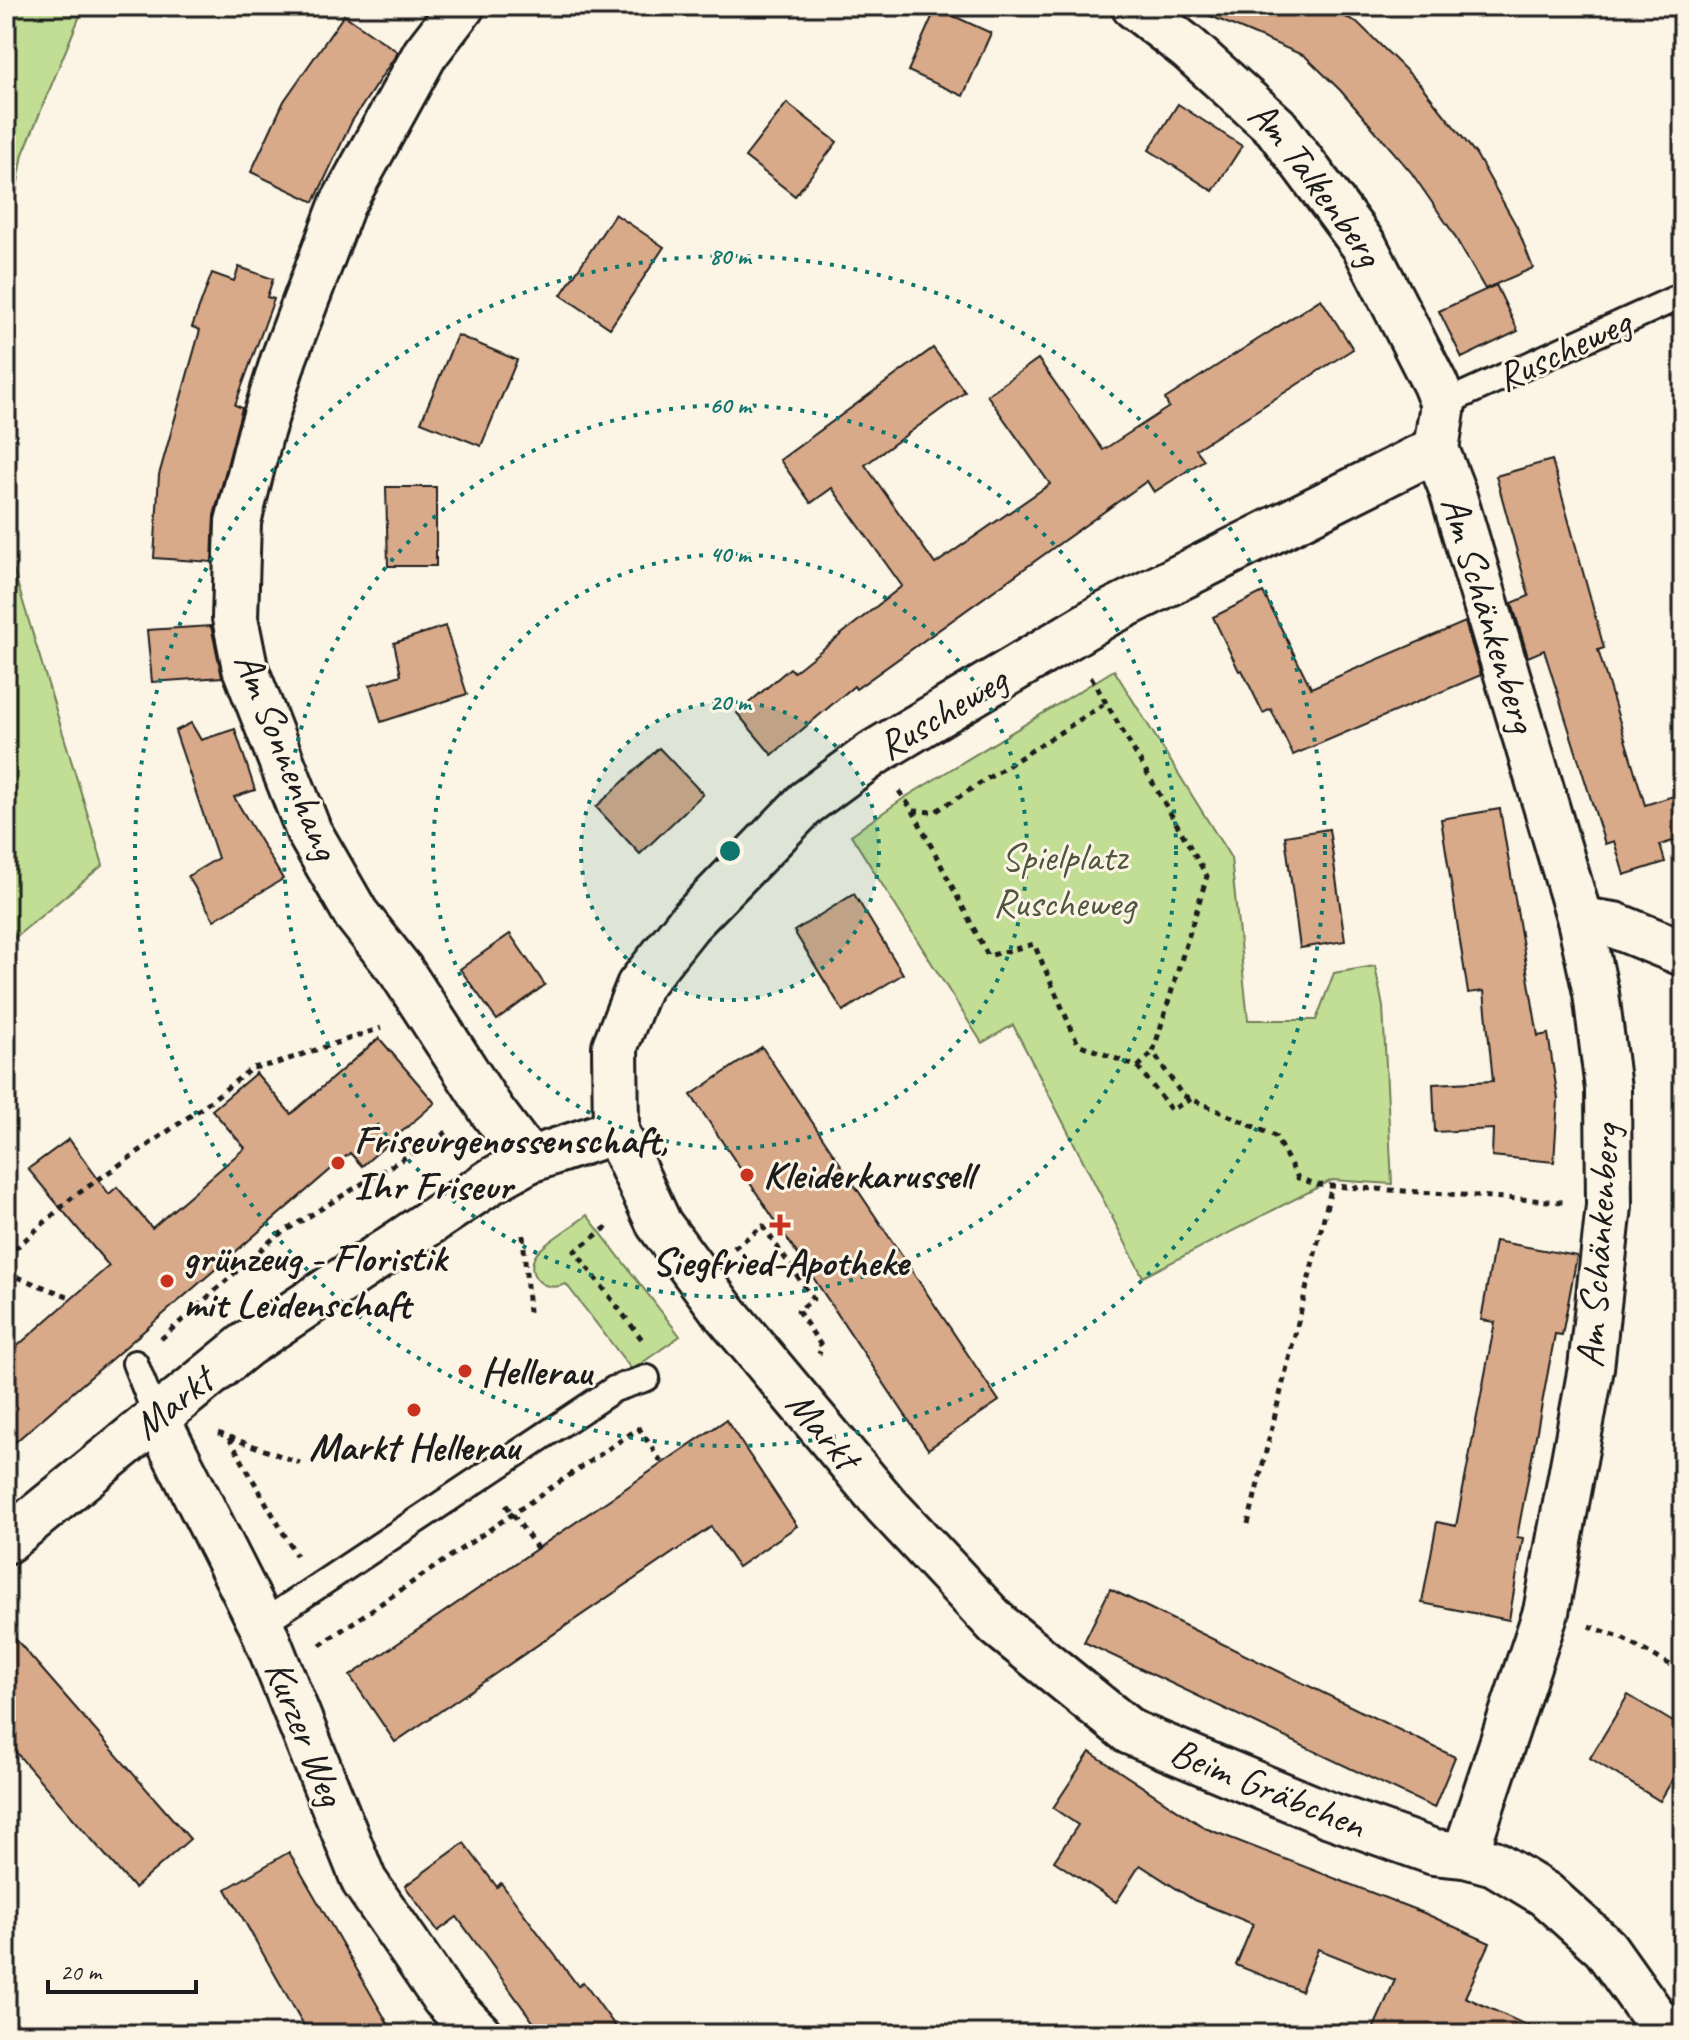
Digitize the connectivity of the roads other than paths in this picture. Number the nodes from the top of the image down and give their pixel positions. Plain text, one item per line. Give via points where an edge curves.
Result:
1 (462, 6) edge
2 (1134, 6) edge
3 (1683, 295) edge
4 (1443, 404) junction
5 (1436, 449) junction
6 (1580, 920) junction
7 (1683, 953) edge
8 (616, 1131) junction
9 (529, 1160) junction
10 (135, 1363) dead end
11 (647, 1378) dead end
12 (156, 1416) junction
13 (885, 1504) joint
14 (6, 1541) edge
15 (261, 1624) junction
16 (1465, 1855) junction
17 (479, 2034) edge
18 (1666, 2034) edge

1 - 9 street, Am Sonnenhang via 425,54 342,205 284,358 238,522 235,618 245,668 309,832 356,914 401,971
2 - 4 street, Am Talkenberg via 1276,127 1365,247
3 - 4 lane, Ruscheweg
4 - 5 street, Am Schänkenberg
5 - 6 street, Am Schänkenberg
5 - 8 street, Ruscheweg via 1103,616 874,753 806,803 688,924 639,986 615,1046
6 - 7 street via 1614,925
6 - 16 street, Am Schänkenberg via 1608,1089 1609,1206 1591,1368 1546,1612
8 - 9 street, Markt
8 - 13 street, Markt via 659,1224 721,1308
9 - 12 street, Markt via 246,1345
10 - 12 lane
11 - 15 lane via 614,1389
12 - 14 street, Markt
12 - 15 street, Kurzer Weg
13 - 16 street, Beim Gräbchen via 998,1625 1130,1732 1327,1814 1434,1852
15 - 17 street, Kurzer Weg via 364,1881 444,1998
16 - 18 street, Beim Gräbchen via 1494,1863 1545,1894 1605,1948

